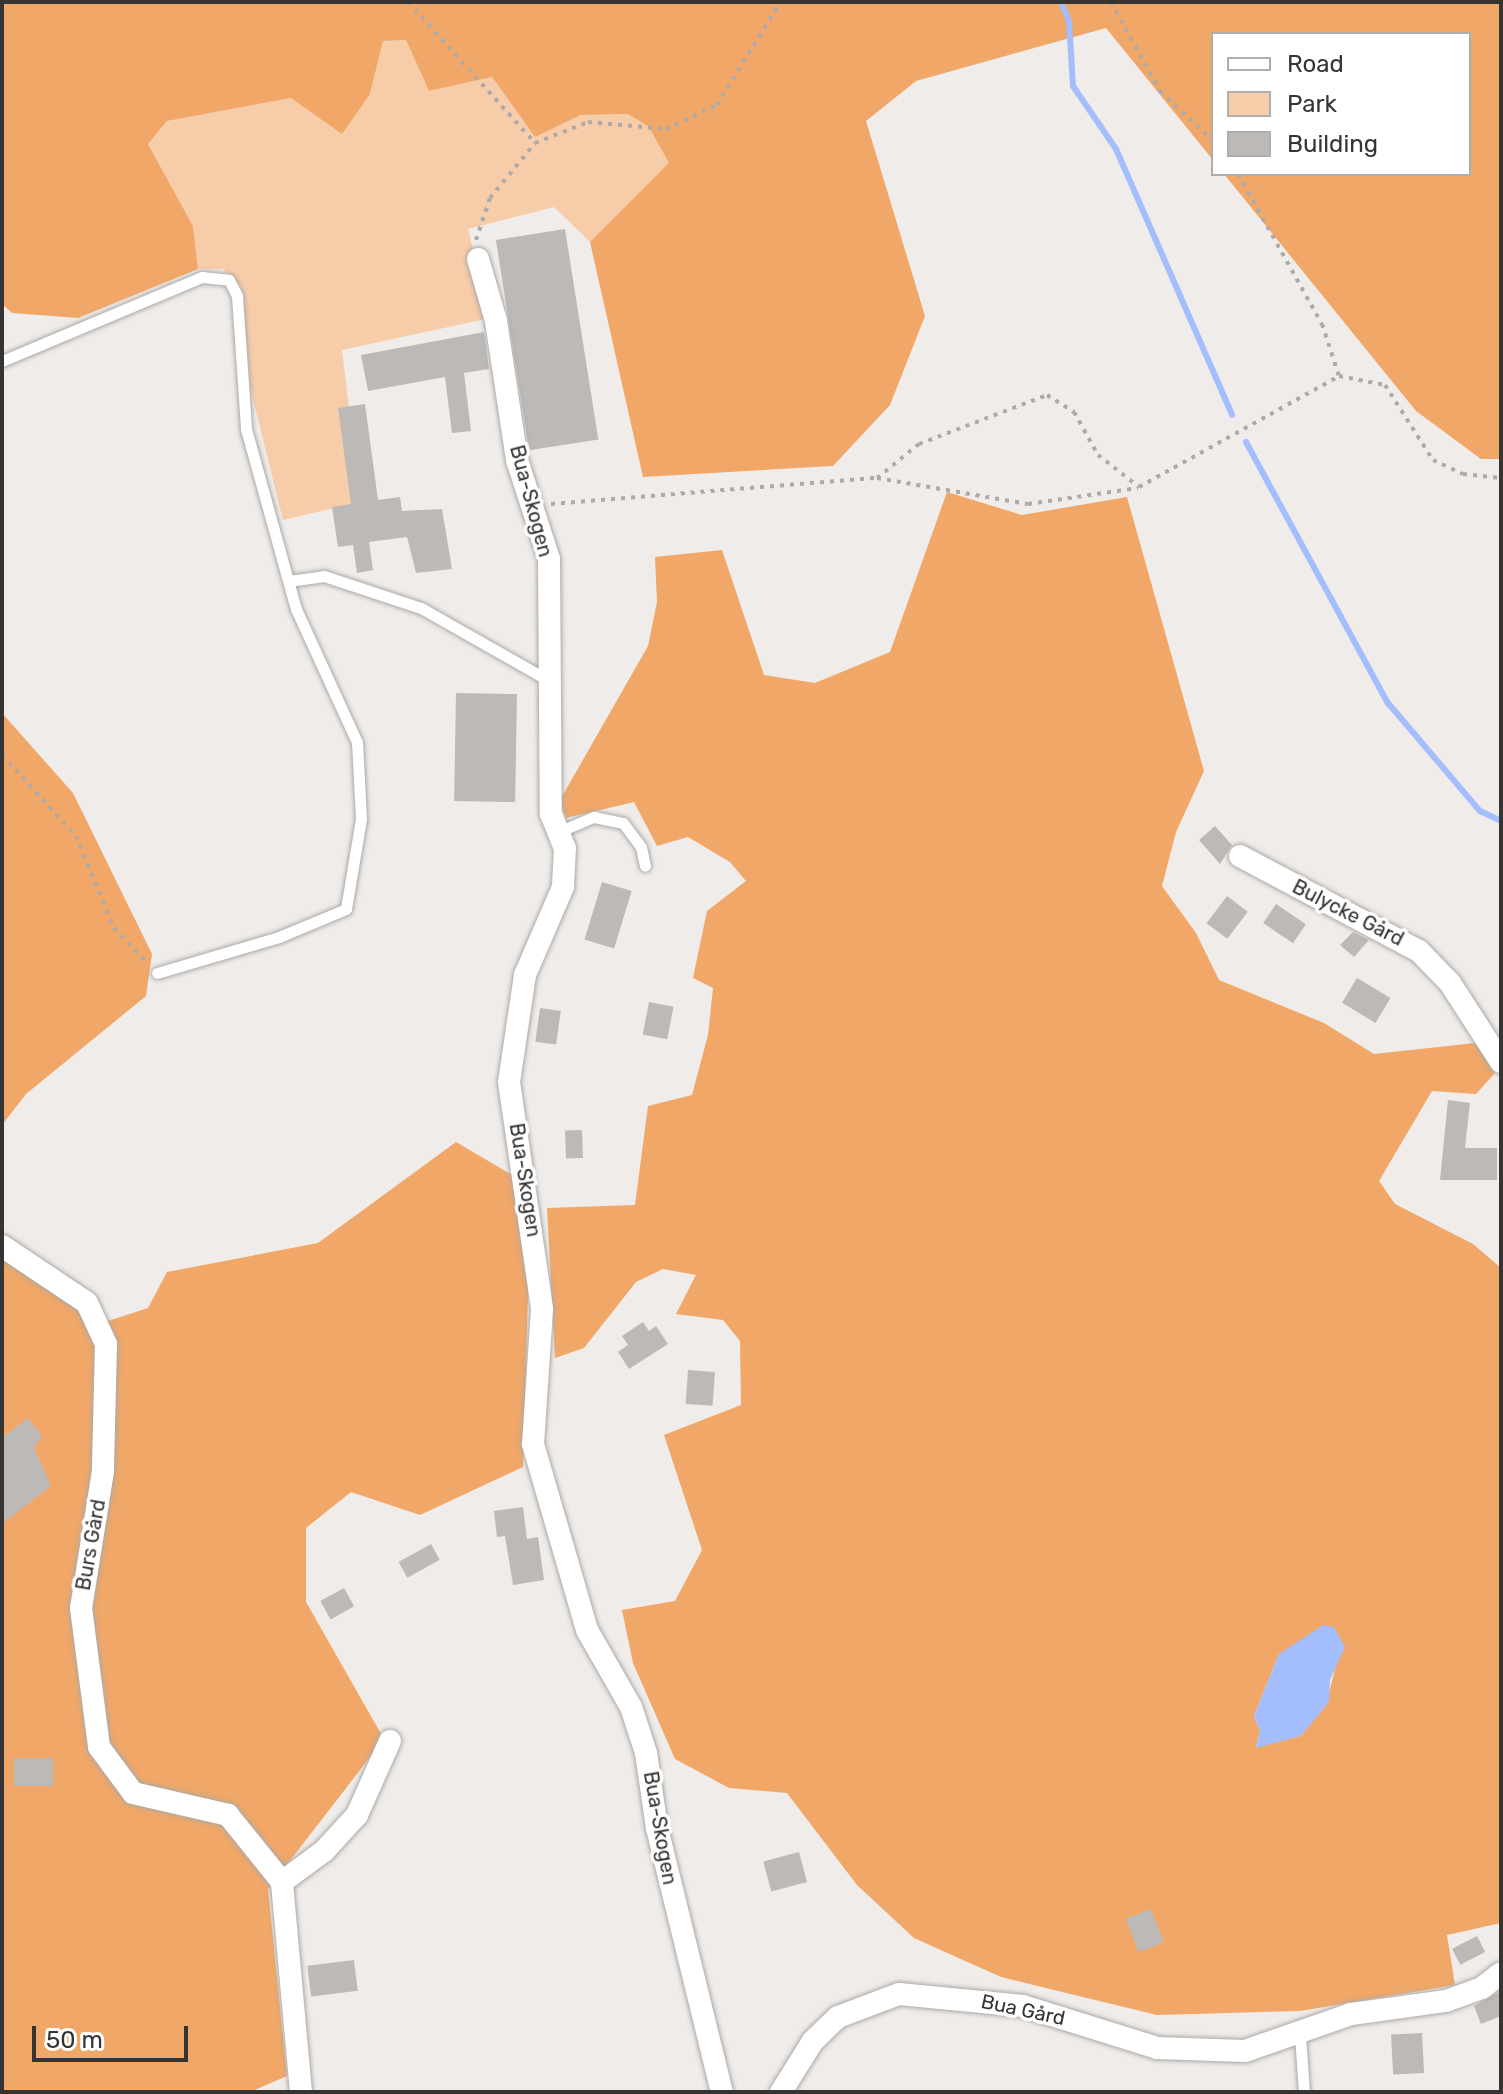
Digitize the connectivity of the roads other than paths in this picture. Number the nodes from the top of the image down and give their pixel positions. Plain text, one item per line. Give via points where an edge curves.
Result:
1 (478, 259) road end
2 (2, 361) edge
3 (289, 581) junction
4 (552, 683) junction
5 (558, 832) junction
6 (1240, 856) dead end
7 (645, 866) dead end
8 (157, 973) road end
9 (1501, 1062) edge
10 (2, 1246) edge
11 (390, 1741) dead end
12 (282, 1882) junction
13 (1501, 1973) edge
14 (1300, 2035) junction
15 (301, 2092) edge
16 (722, 2092) edge
17 (781, 2092) edge
18 (1304, 2092) edge

1 - 4 street, Bua-Skogen via 496,321 517,460 537,506 549,559
2 - 3 lane via 202,277 229,280 237,296 242,414
3 - 4 lane via 324,576 421,608
3 - 8 lane via 307,640 344,708 359,753 361,819 348,903 333,918
4 - 5 street, Bua-Skogen via 551,814
5 - 7 lane via 594,817 623,823 641,847
5 - 16 street, Bua-Skogen via 565,848 563,887 525,975 509,1082 542,1309 533,1444 587,1630 631,1707 646,1753 657,1828
6 - 9 street, Bulycke Gård via 1419,951 1450,983
10 - 12 street, Burs Gård via 87,1303 106,1344 103,1471 81,1592 88,1698 99,1747 133,1793 228,1815
11 - 12 street via 373,1790 357,1815 324,1851
12 - 15 street
13 - 14 street, Bua Gård via 1482,1988 1446,2001 1351,2014
14 - 17 street, Bua Gård via 1245,2051 1157,2048 1023,2006 899,1994 838,2017 813,2041
14 - 18 lane

